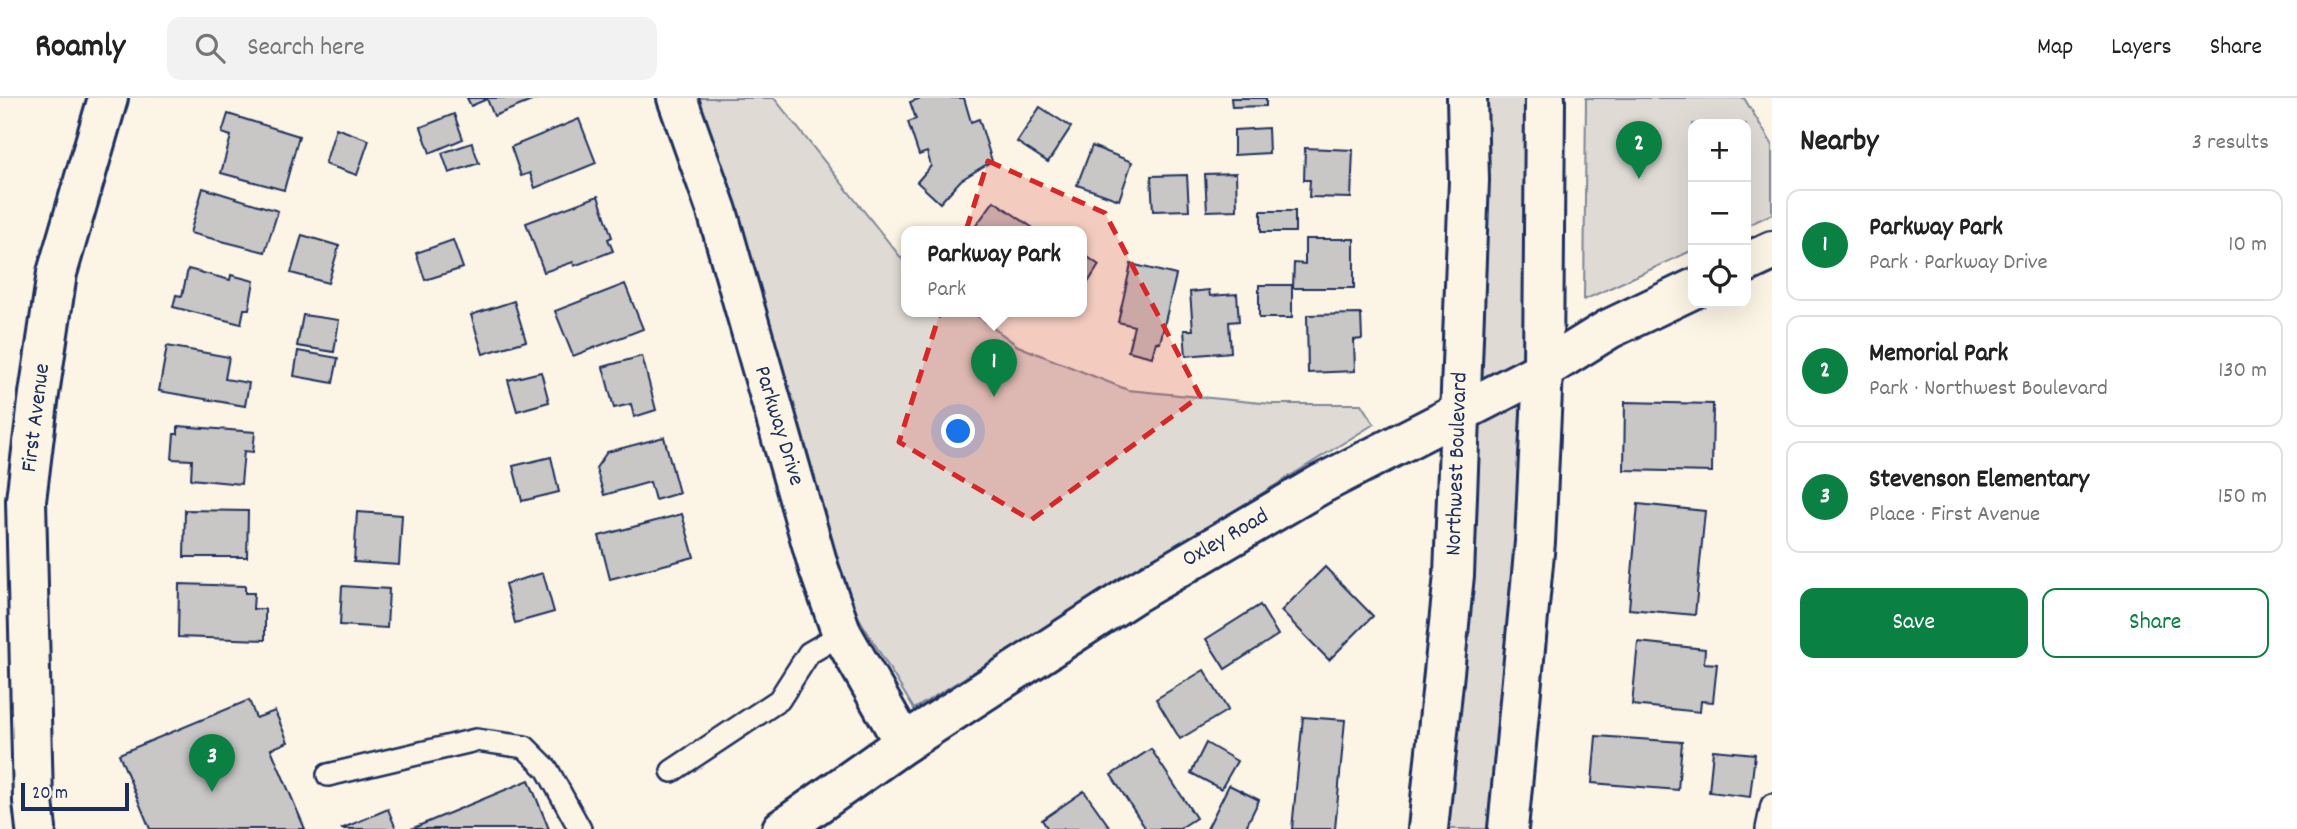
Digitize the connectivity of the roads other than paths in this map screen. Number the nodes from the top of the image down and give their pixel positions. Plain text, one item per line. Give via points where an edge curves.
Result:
1 (108, 98) edge
2 (677, 98) edge
3 (1467, 98) edge
4 (1545, 98) edge
5 (1772, 251) edge
6 (1751, 261) edge
7 (1688, 291) edge
8 (1543, 370) junction
9 (1460, 413) junction
10 (842, 634) junction
11 (904, 743) junction
12 (672, 771) dead end
13 (328, 775) dead end
14 (1772, 805) edge
15 (36, 829) edge
16 (580, 829) edge
17 (782, 829) edge
18 (1428, 829) edge
19 (1508, 829) edge
20 (1767, 829) edge

1 - 15 street, First Avenue via 57,273 26,500
2 - 10 street, Parkway Drive via 717,211 819,569
3 - 9 street, Northwest Boulevard via 1469,180
4 - 8 street
5 - 6 street
7 - 8 street, Oxley Road via 1609,329
8 - 9 street, Oxley Road
8 - 19 street via 1535,541
9 - 11 street, Oxley Road via 1321,484 1135,593
9 - 18 street, Northwest Boulevard via 1454,575
10 - 11 street, Parkway Drive
10 - 12 lane via 809,653 779,700
11 - 17 street, Oxley Road
13 - 16 lane via 476,740 524,747 547,769
14 - 20 lane

